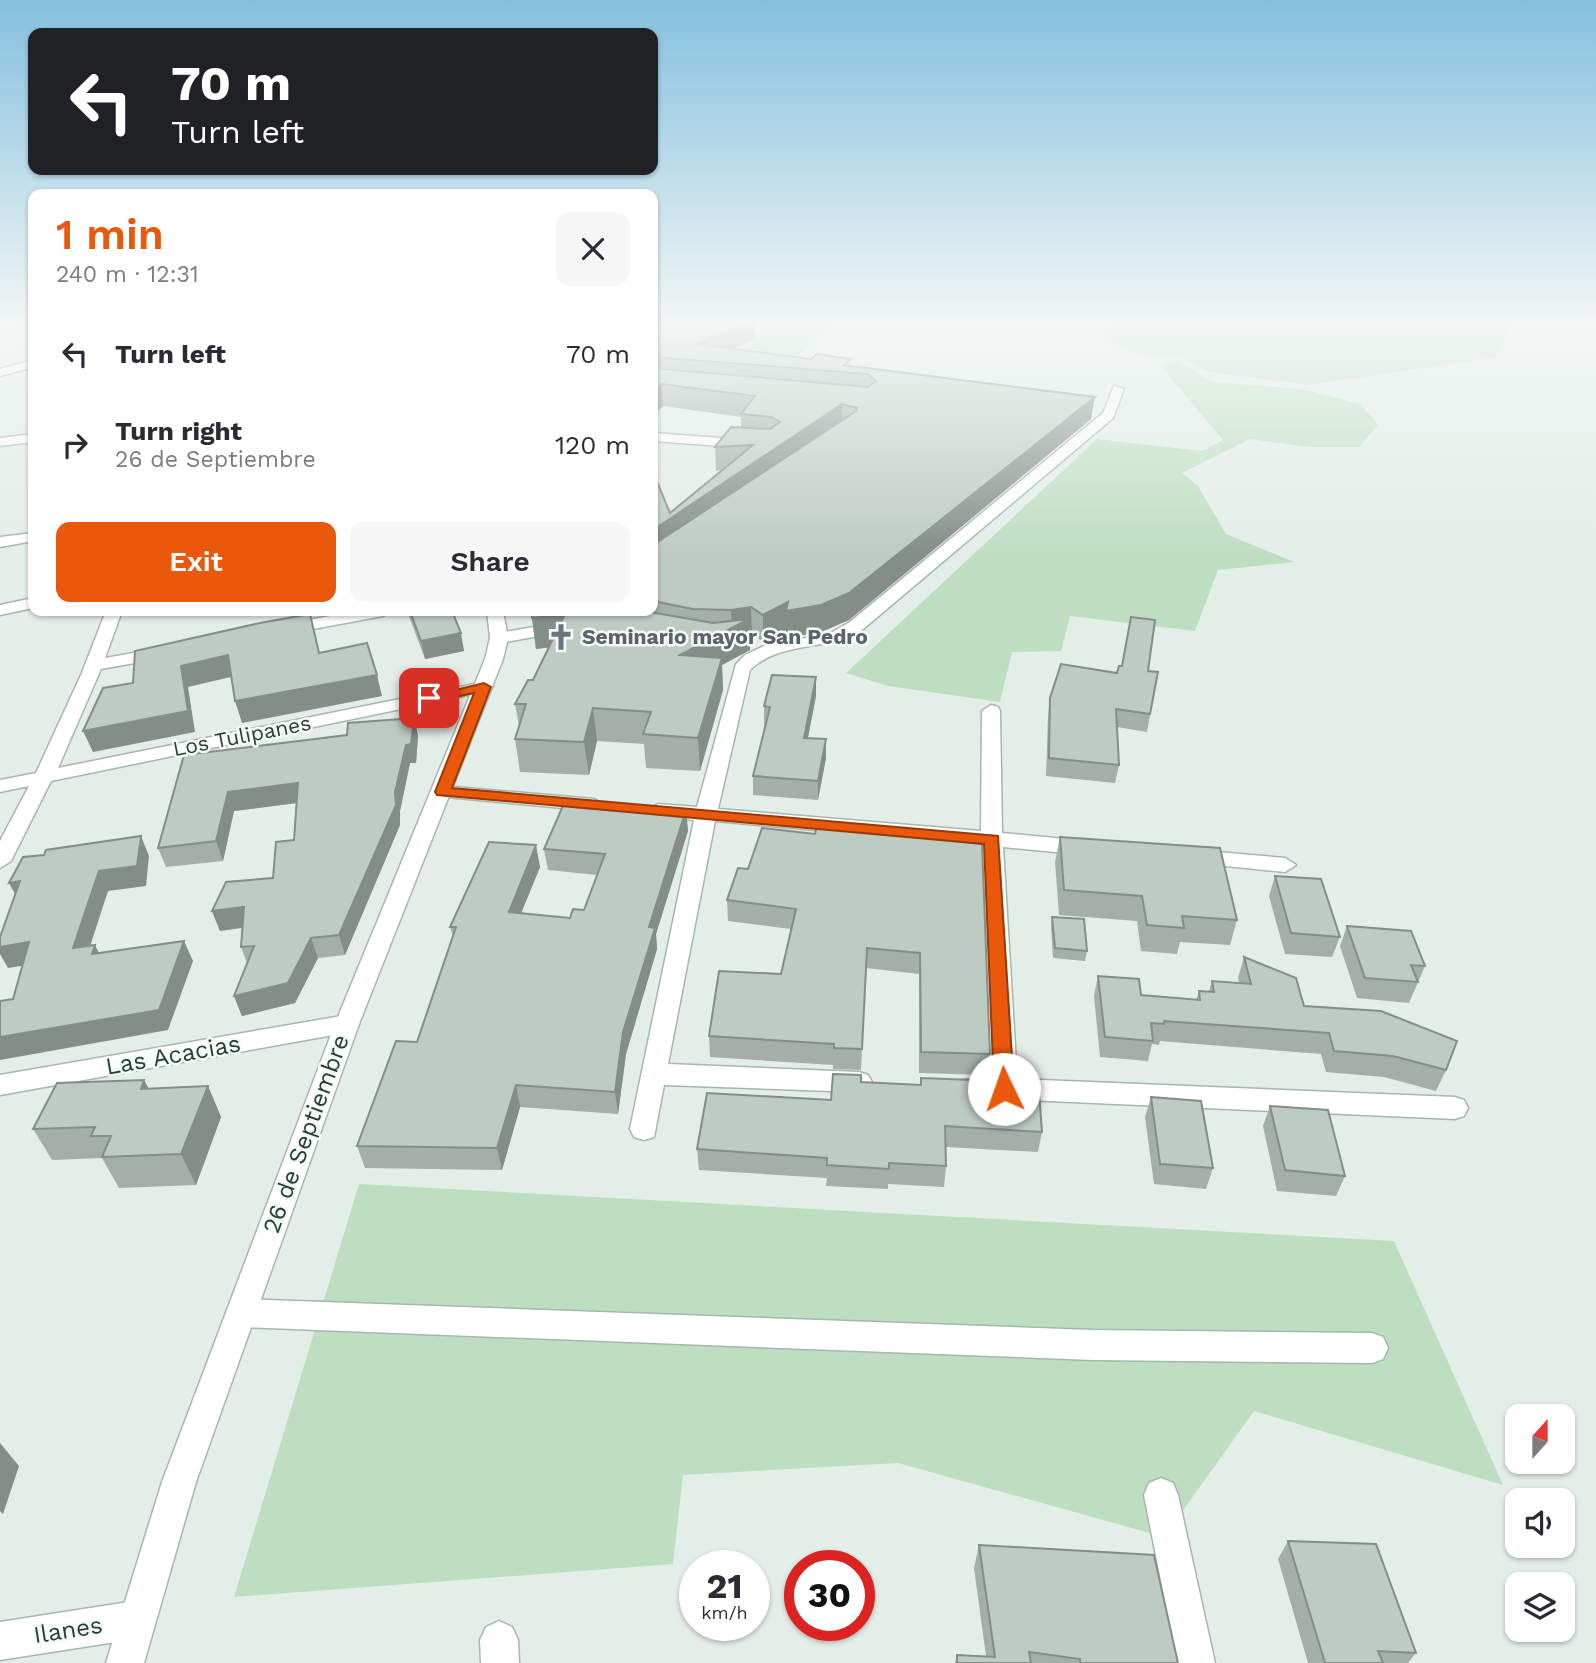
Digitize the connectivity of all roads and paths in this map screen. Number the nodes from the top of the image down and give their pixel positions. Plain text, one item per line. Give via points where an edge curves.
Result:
1 (1114, 401) edge
2 (658, 437) edge
3 (28, 439) edge
4 (0, 442) edge
5 (758, 445) edge
6 (28, 538) edge
7 (0, 542) edge
8 (28, 604) edge
9 (0, 610) edge
10 (112, 616) edge
11 (357, 616) edge
12 (496, 616) edge
13 (575, 623) edge
14 (274, 632) edge
15 (499, 638) junction
16 (177, 650) edge
17 (95, 665) junction
18 (484, 687) junction
19 (991, 711) dead end
20 (46, 776) junction
21 (0, 786) edge
22 (443, 792) junction
23 (609, 806) edge
24 (637, 808) edge
25 (706, 814) junction
26 (992, 839) junction
27 (1112, 850) edge
28 (1179, 856) edge
29 (0, 861) edge
30 (1285, 865) dead end
31 (347, 1024) junction
32 (653, 1074) junction
33 (882, 1083) edge
34 (0, 1085) edge
35 (950, 1086) edge
36 (1004, 1089) junction
37 (1455, 1108) dead end
38 (644, 1129) dead end
39 (241, 1313) junction
40 (1372, 1348) dead end
41 (1161, 1495) dead end
42 (135, 1620) junction
43 (0, 1641) edge
44 (125, 1663) edge
45 (1196, 1663) edge

1 - 25 street via 1109,415 856,626 834,638 791,643 751,657 742,667
2 - 5 street
3 - 4 street
6 - 7 street
8 - 9 street
10 - 17 street
11 - 14 street
12 - 15 street, 26 de Septiembre
13 - 15 street
15 - 18 street, 26 de Septiembre
16 - 17 street
17 - 20 street
18 - 20 street, Los Tulipanes
18 - 22 street, 26 de Septiembre
19 - 26 street
20 - 21 street, Los Tulipanes
20 - 29 street
22 - 23 street
22 - 31 street, 26 de Septiembre
24 - 25 street
25 - 26 street
25 - 32 street
26 - 27 street
26 - 36 street
28 - 30 street
31 - 34 street, Las Acacias
31 - 39 street, 26 de Septiembre
32 - 33 street
32 - 38 street
35 - 36 street
36 - 37 street
39 - 40 street via 1093,1345
39 - 42 street, 26 de Septiembre
41 - 45 street
42 - 43 street, Ilanes
42 - 44 street, 26 de Septiembre

